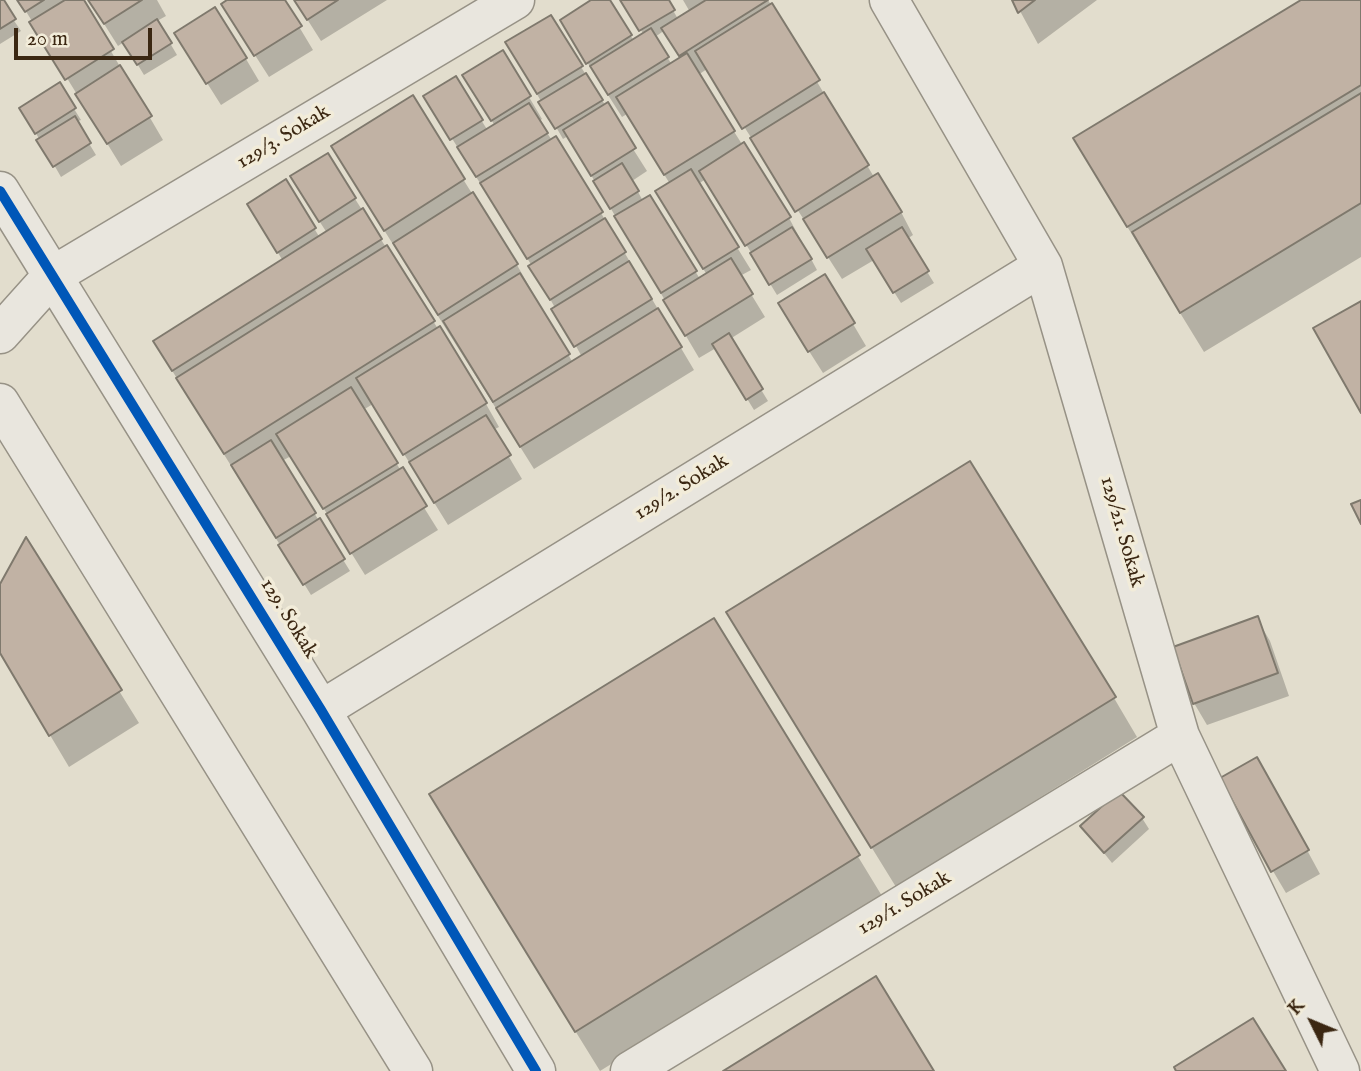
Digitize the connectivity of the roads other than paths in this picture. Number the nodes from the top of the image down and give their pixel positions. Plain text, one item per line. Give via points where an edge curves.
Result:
1 (515, 0) edge
2 (889, 0) edge
3 (0, 191) edge
4 (1043, 266) junction
5 (52, 276) junction
6 (0, 334) edge
7 (0, 403) edge
8 (321, 710) junction
9 (1180, 736) junction
10 (412, 1071) edge
11 (536, 1071) edge
12 (629, 1071) edge
13 (1340, 1071) edge

1 - 5 street, 129/3. Sokak
2 - 4 street, 129/21. Sokak
3 - 5 street, 129. Sokak
4 - 8 street, 129/2. Sokak
4 - 9 street, 129/21. Sokak
5 - 6 street, 129/3. Sokak
5 - 8 street, 129. Sokak
7 - 10 street
8 - 11 street, 129. Sokak
9 - 12 street, 129/1. Sokak
9 - 13 street, 129/21. Sokak

